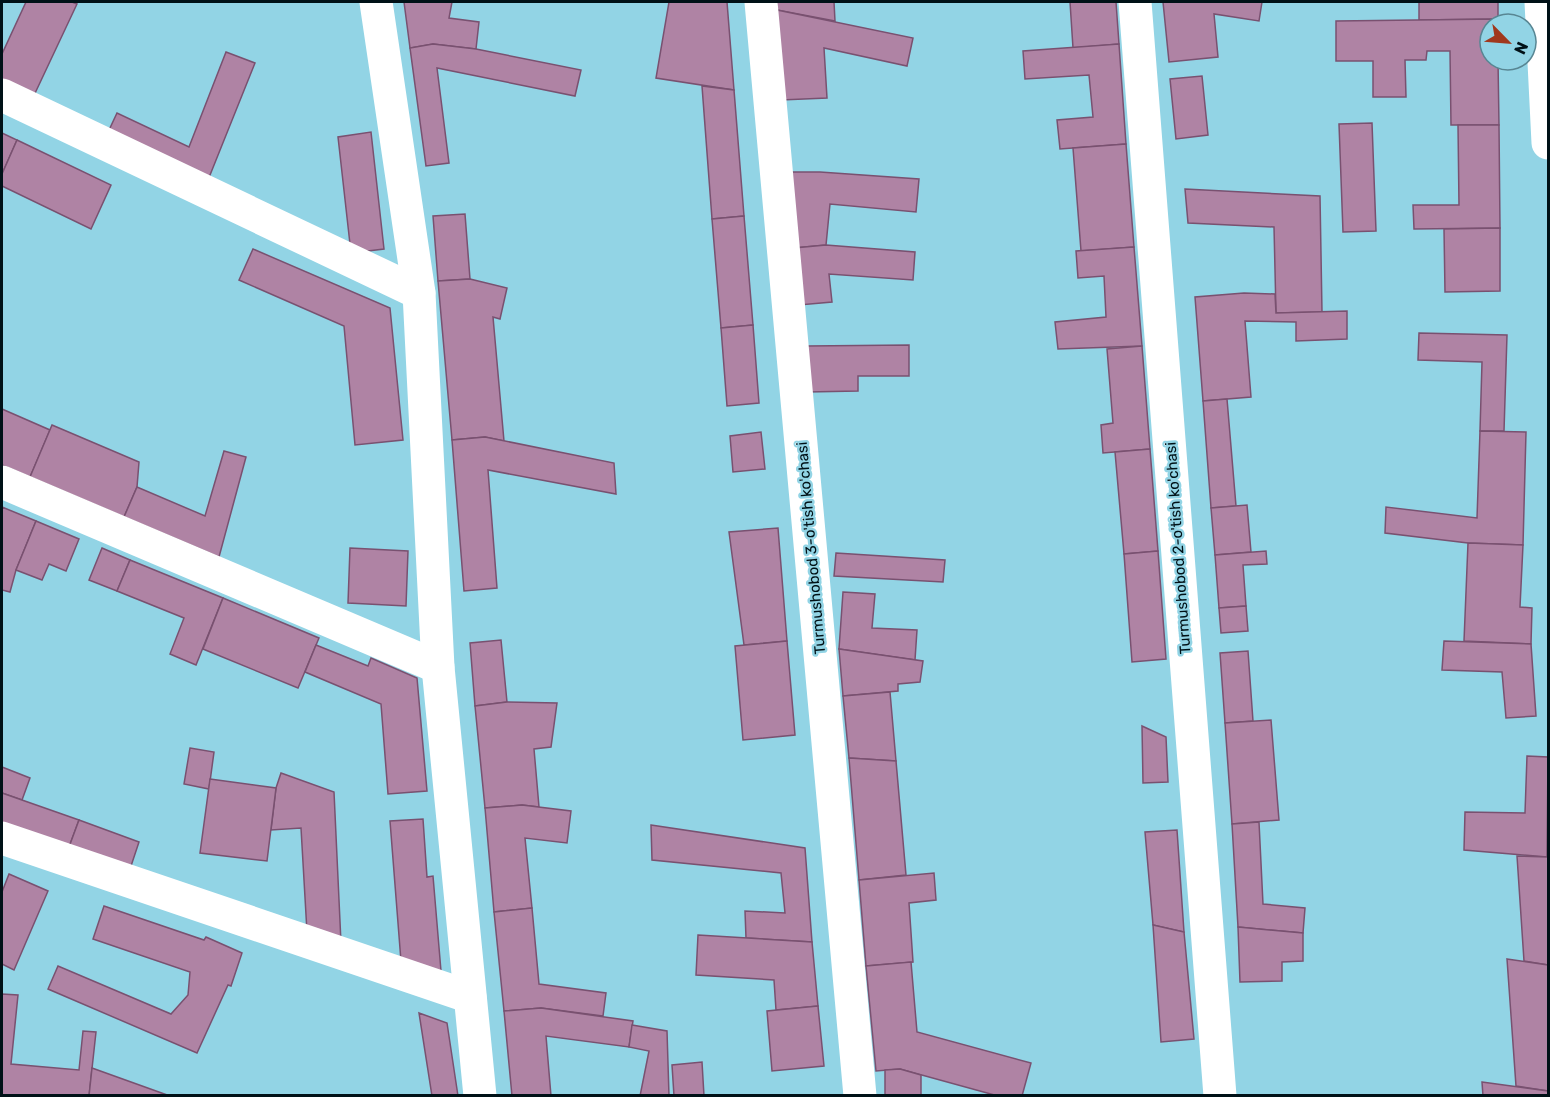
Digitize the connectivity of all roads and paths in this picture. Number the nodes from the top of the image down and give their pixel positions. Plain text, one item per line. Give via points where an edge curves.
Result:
1 (376, 2) edge
2 (761, 2) edge
3 (1135, 2) edge
4 (1541, 2) edge
5 (2, 95) edge
6 (1548, 143) edge
7 (419, 293) junction
8 (2, 482) edge
9 (438, 667) junction
10 (2, 838) edge
11 (470, 997) junction
12 (480, 1095) edge
13 (860, 1095) edge
14 (1220, 1095) edge

1 - 7 street
2 - 13 street, Turmushobod 3-o'tish ko'chasi
3 - 14 street, Turmushobod 2-o'tish ko'chasi
4 - 6 street
5 - 7 street
7 - 9 street
8 - 9 street
9 - 11 street
10 - 11 street
11 - 12 street

